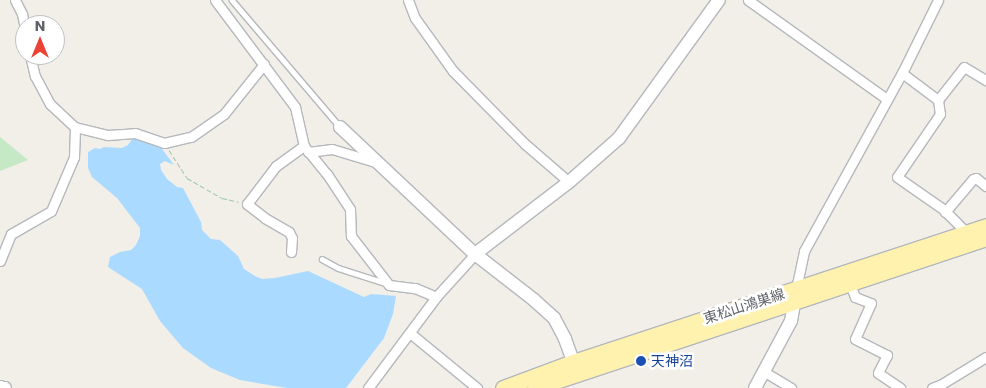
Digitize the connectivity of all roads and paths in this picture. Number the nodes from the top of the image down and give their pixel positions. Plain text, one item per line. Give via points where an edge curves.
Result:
1 (15, 0) edge
2 (215, 0) edge
3 (232, 0) edge
4 (408, 0) edge
5 (719, 0) edge
6 (748, 0) edge
7 (938, 0) edge
8 (22, 15) edge
9 (264, 64) junction
10 (32, 65) edge
11 (902, 73) junction
12 (986, 80) edge
13 (887, 99) junction
14 (938, 100) junction
15 (76, 127) junction
16 (340, 127) joint
17 (164, 143) junction
18 (306, 149) junction
19 (380, 164) junction
20 (569, 182) junction
21 (986, 186) edge
22 (247, 204) junction
23 (946, 212) junction
24 (986, 226) edge
25 (965, 231) junction
26 (986, 238) edge
27 (291, 252) dead end
28 (474, 254) junction
29 (322, 259) dead end
30 (0, 261) edge
31 (389, 284) junction
32 (850, 284) junction
33 (796, 295) junction
34 (436, 298) junction
35 (410, 333) junction
36 (986, 357) edge
37 (575, 368) junction
38 (763, 371) junction
39 (0, 387) edge
40 (5, 388) edge
41 (368, 388) edge
42 (477, 388) edge
43 (503, 388) edge
44 (535, 388) edge
45 (755, 388) edge
46 (791, 388) edge
47 (900, 388) edge
48 (932, 388) edge

1 - 8 street
2 - 9 street
3 - 16 lane
4 - 20 street via 415,18 453,72 525,144
5 - 20 street via 634,120 609,149
6 - 13 street
7 - 11 street
9 - 17 street via 224,114 191,137
9 - 18 street via 295,107
10 - 15 street via 50,104
11 - 13 street
11 - 14 street
12 - 14 street via 964,67
13 - 33 street via 804,251
14 - 23 street via 940,114 897,177
15 - 17 street via 108,135 135,133
15 - 30 street via 74,156 51,210 11,234
16 - 19 street
17 - 22 path via 187,178 222,198
18 - 19 street via 332,149
18 - 22 street via 276,166
18 - 31 street via 350,209 351,236
19 - 28 street
20 - 28 street
21 - 23 street via 973,179
22 - 27 street via 289,232
23 - 25 street
24 - 25 main road, 東松山鴻巣線
25 - 33 main road, 東松山鴻巣線
26 - 32 main road, 東松山鴻巣線
28 - 34 street
28 - 37 street via 554,318 566,339
29 - 31 lane via 346,272
31 - 34 street via 415,288
32 - 33 main road, 東松山鴻巣線
32 - 47 street via 855,297 871,303 856,339 887,354 878,373
33 - 37 main road, 東松山鴻巣線
33 - 38 street via 791,321
34 - 35 street
35 - 41 street
35 - 42 street
36 - 48 street
37 - 43 main road, 東松山鴻巣線
37 - 44 main road, 東松山鴻巣線
38 - 45 street
38 - 46 street
39 - 40 street

